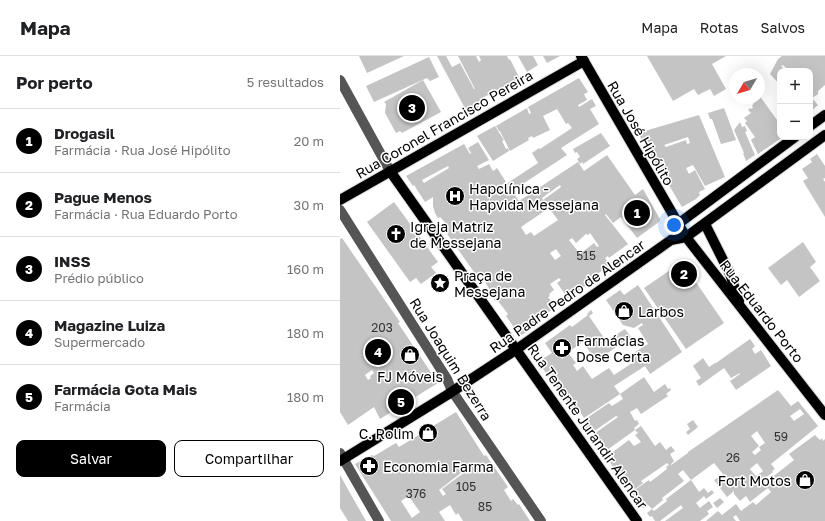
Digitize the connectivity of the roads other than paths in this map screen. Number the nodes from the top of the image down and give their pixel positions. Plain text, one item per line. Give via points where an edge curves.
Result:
1 (582, 59) edge
2 (340, 80) edge
3 (825, 115) edge
4 (813, 124) edge
5 (825, 134) edge
6 (791, 140) edge
7 (765, 159) junction
8 (390, 171) junction
9 (774, 172) junction
10 (340, 200) edge
11 (340, 210) edge
12 (678, 224) junction
13 (705, 224) junction
14 (686, 237) junction
15 (742, 308) junction
16 (517, 349) junction
17 (452, 391) junction
18 (825, 415) edge
19 (341, 457) edge
20 (379, 521) edge
21 (541, 521) edge
22 (638, 521) edge

1 - 8 main road, Rua Coronel Francisco Pereira
1 - 12 main road, Rua José Hipólito
2 - 8 street
3 - 4 main road
5 - 9 main road, Rua Padre Pedro de Alencar
6 - 7 main road
7 - 9 main road
7 - 12 main road
8 - 10 main road, Rua Coronel Francisco Pereira
8 - 16 main road, Rua Tenente Jurandir Alencar
9 - 13 main road, Rua Padre Pedro de Alencar
11 - 17 street, Rua Joaquim Bezerra
12 - 14 main road, Rua Eduardo Porto
13 - 14 main road, Rua Padre Pedro de Alencar
13 - 15 main road via 730,274
14 - 15 main road, Rua Eduardo Porto
14 - 16 main road, Rua Padre Pedro de Alencar via 671,240
15 - 18 main road, Rua Eduardo Porto
16 - 17 main road, Rua Padre Pedro de Alencar
16 - 22 main road, Rua Tenente Jurandir Alencar
17 - 19 main road, Rua Padre Pedro de Alencar
17 - 21 street, Rua Joaquim Bezerra
19 - 20 street

